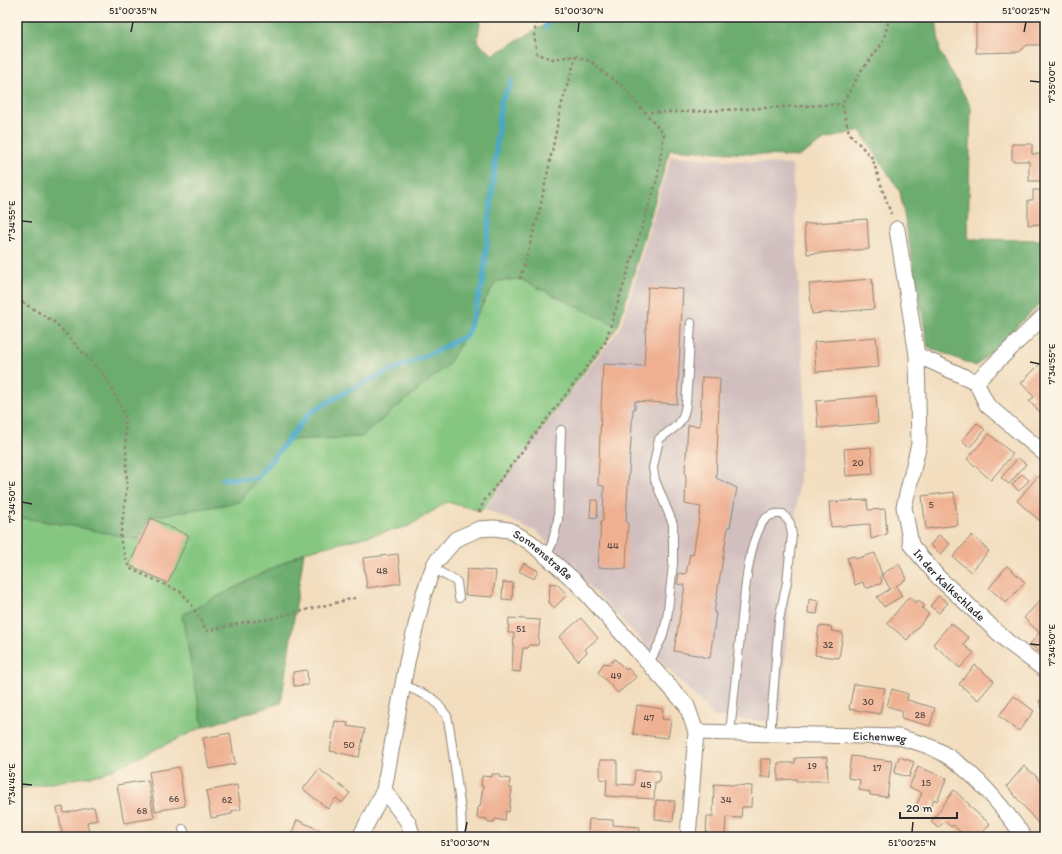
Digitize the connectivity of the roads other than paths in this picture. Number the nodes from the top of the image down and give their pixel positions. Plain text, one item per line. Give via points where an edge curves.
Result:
1 (897, 229) road end
2 (1045, 315) edge
3 (691, 323) dead end
4 (917, 355) junction
5 (976, 382) junction
6 (561, 430) dead end
7 (1045, 454) edge
8 (546, 556) junction
9 (433, 568) junction
10 (460, 598) dead end
11 (649, 664) junction
12 (1045, 670) edge
13 (404, 685) junction
14 (696, 732) junction
15 (730, 733) junction
16 (771, 734) junction
17 (384, 790) junction
18 (360, 837) edge
19 (413, 837) edge
20 (462, 837) edge
21 (688, 837) edge
22 (1024, 837) edge

1 - 4 street, In der Kalkschlade
2 - 5 street
3 - 11 lane via 683,418 660,440 653,468 655,480 673,524 673,564 667,619 662,638
4 - 5 street
4 - 12 street, In der Kalkschlade via 919,444 904,507 911,545 938,577 1008,642
5 - 7 street via 987,405
6 - 8 lane via 558,520
8 - 9 street, Sonnenstraße via 530,542 509,530 479,529 456,539
8 - 11 street, Sonnenstraße via 576,582
9 - 10 lane via 457,582
9 - 13 street, Sonnenstraße via 424,593
11 - 14 street, Sonnenstraße via 687,706
13 - 17 street, Sonnenstraße
13 - 20 lane via 432,698 447,716
14 - 15 street, Eichenweg
14 - 21 street, Sonnenstraße
15 - 16 street, Eichenweg
15 - 16 lane via 749,565 761,524 775,513 783,514 790,523 792,535 786,588 779,620
16 - 22 street, Eichenweg via 898,737 929,746 962,765 990,793
17 - 18 street, Sonnenstraße
17 - 19 street via 408,822

